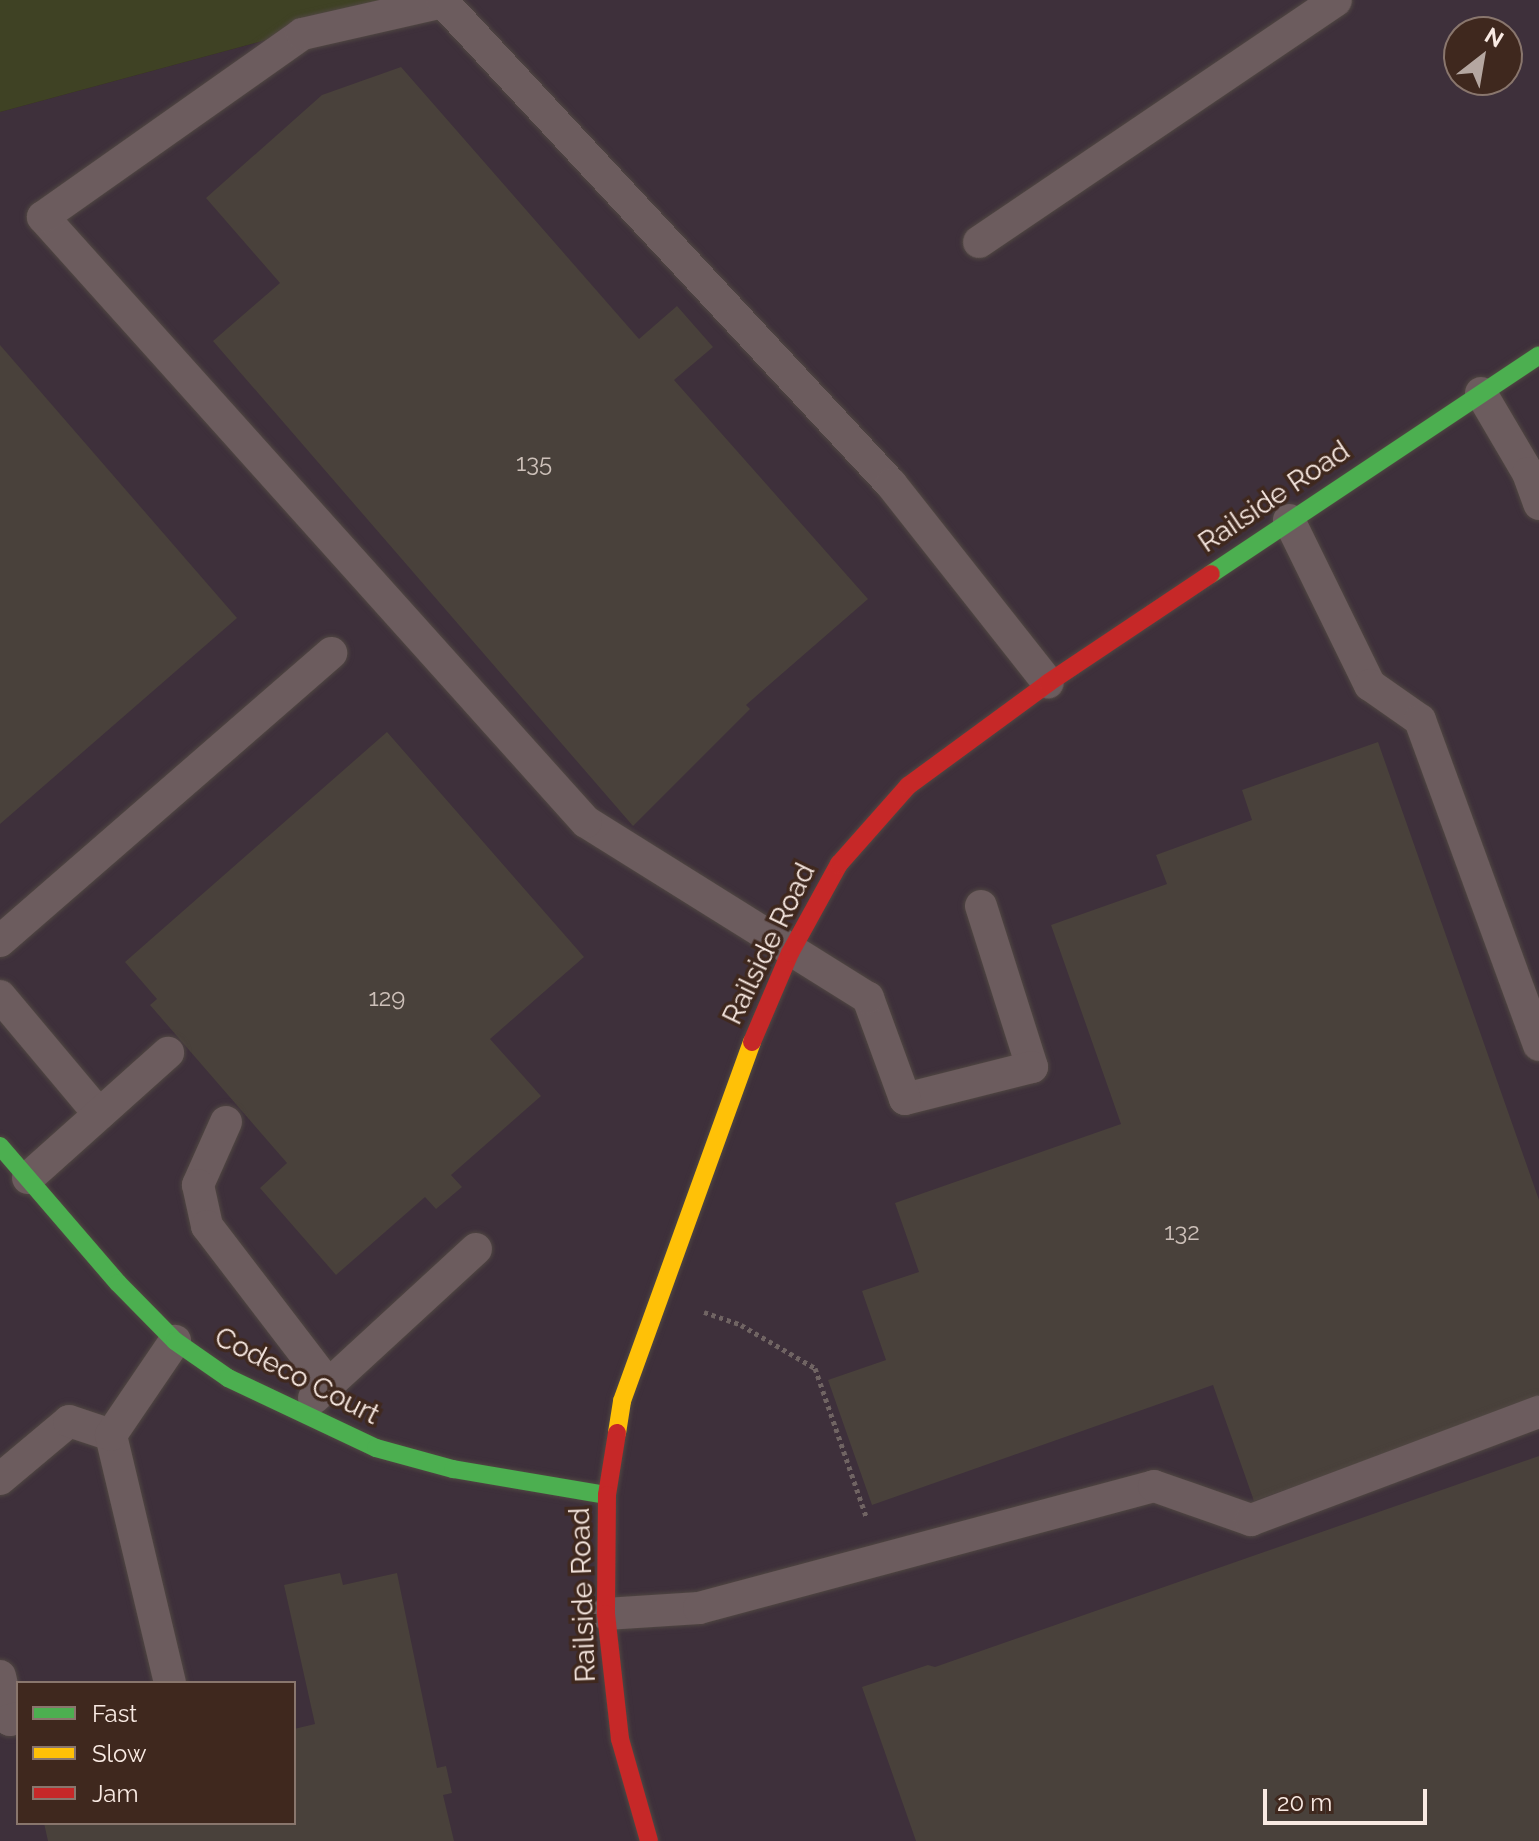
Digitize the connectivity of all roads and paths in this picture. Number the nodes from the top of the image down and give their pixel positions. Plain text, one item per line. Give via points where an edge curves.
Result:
1 (1336, 0) edge
2 (979, 242) dead end
3 (1539, 355) edge
4 (1481, 393) junction
5 (1539, 504) edge
6 (1289, 520) junction
7 (331, 653) dead end
8 (1048, 683) junction
9 (981, 906) dead end
10 (0, 941) edge
11 (790, 953) junction
12 (0, 996) edge
13 (1539, 1045) edge
14 (168, 1053) dead end
15 (99, 1114) junction
16 (226, 1122) dead end
17 (0, 1146) edge
18 (28, 1178) junction
19 (476, 1249) dead end
20 (655, 1296) junction
21 (175, 1341) junction
22 (328, 1384) junction
23 (1539, 1412) edge
24 (297, 1414) junction
25 (111, 1435) junction
26 (0, 1479) edge
27 (607, 1495) junction
28 (881, 1559) junction
29 (606, 1614) junction
30 (0, 1676) edge
31 (170, 1681) edge
32 (16, 1718) edge
33 (649, 1841) edge

1 - 2 lane
3 - 4 street, Railside Road
4 - 5 lane via 1528,473
4 - 6 street, Railside Road
6 - 8 street, Railside Road
6 - 13 lane via 1370,685 1420,720
7 - 10 lane
8 - 11 street, Railside Road via 908,786 839,864
8 - 11 lane via 891,484 443,2 302,34 43,217 586,822
9 - 11 lane via 1032,1067 905,1099 868,998
11 - 20 street, Railside Road via 728,1097
12 - 15 lane
14 - 15 lane
15 - 18 lane
16 - 22 lane via 198,1185 207,1226
17 - 18 street, Codeco Court
18 - 21 street, Codeco Court
19 - 22 lane
20 - 27 street, Railside Road via 622,1401
20 - 28 path via 741,1325 815,1368
21 - 24 street, Codeco Court via 228,1378
21 - 25 lane
22 - 24 lane
23 - 28 lane via 1251,1520 1154,1486
24 - 27 street, Codeco Court via 376,1448 453,1469
25 - 26 lane via 69,1421
25 - 31 lane
27 - 29 street, Railside Road
28 - 29 lane via 699,1608
29 - 33 street, Railside Road via 620,1739
30 - 32 lane via 10,1720

